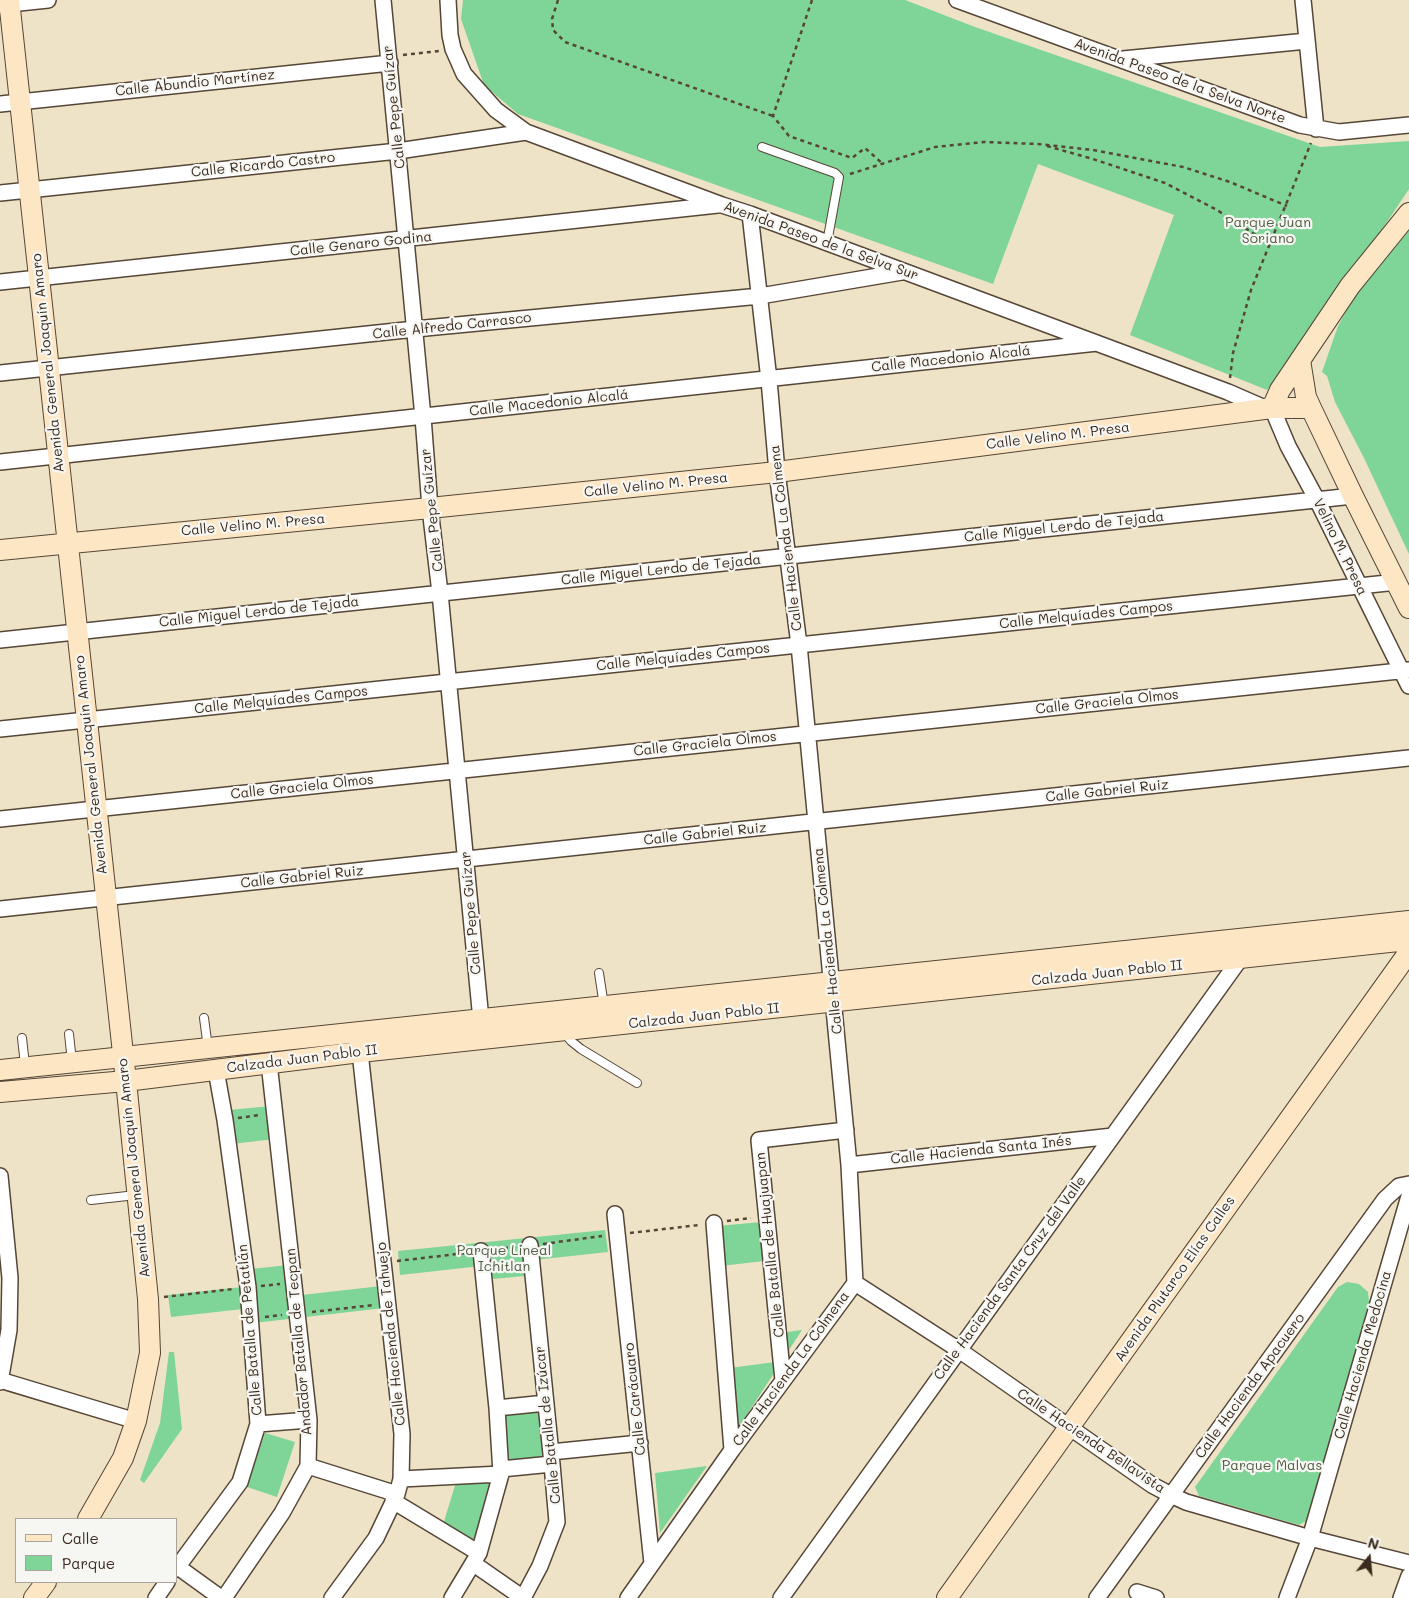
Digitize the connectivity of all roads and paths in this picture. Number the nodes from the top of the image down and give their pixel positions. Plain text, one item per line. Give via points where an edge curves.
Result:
1 (48, 0) edge
2 (383, 0) edge
3 (448, 0) edge
4 (558, 0) edge
5 (812, 0) edge
6 (957, 0) edge
7 (1303, 0) edge
8 (6, 3) edge
9 (1307, 41) junction
10 (453, 49) junction
11 (389, 59) junction
12 (1119, 59) junction
13 (10, 103) edge
14 (772, 116) junction
15 (1409, 125) edge
16 (1316, 129) junction
17 (526, 132) junction
18 (1038, 144) junction
19 (762, 147) dead end
20 (398, 151) junction
21 (884, 164) junction
22 (838, 177) junction
23 (29, 190) junction
24 (0, 193) edge
25 (722, 205) junction
26 (1286, 206) junction
27 (1409, 213) edge
28 (750, 214) junction
29 (406, 239) junction
30 (827, 243) junction
31 (1270, 244) junction
32 (903, 272) junction
33 (39, 278) junction
34 (0, 282) edge
35 (760, 296) junction
36 (415, 329) junction
37 (1097, 343) junction
38 (1300, 360) junction
39 (48, 368) junction
40 (0, 373) edge
41 (769, 380) junction
42 (1228, 392) junction
43 (1311, 408) junction
44 (1269, 409) junction
45 (424, 417) junction
46 (58, 456) junction
47 (0, 462) edge
48 (777, 472) junction
49 (1352, 496) junction
50 (1317, 500) junction
51 (430, 508) junction
52 (67, 542) junction
53 (0, 550) edge
54 (789, 556) junction
55 (1397, 582) junction
56 (1360, 586) junction
57 (440, 593) junction
58 (1409, 608) edge
59 (77, 632) junction
60 (0, 640) edge
61 (799, 645) junction
62 (1405, 670) edge
63 (449, 682) junction
64 (1409, 686) edge
65 (86, 720) junction
66 (0, 729) edge
67 (807, 734) junction
68 (1409, 758) edge
69 (458, 771) junction
70 (96, 809) junction
71 (0, 819) edge
72 (816, 822) junction
73 (466, 860) junction
74 (106, 898) junction
75 (0, 909) edge
76 (1409, 921) edge
77 (1406, 949) edge
78 (1240, 959) junction
79 (599, 973) dead end
80 (833, 992) junction
81 (604, 1007) junction
82 (204, 1018) dead end
83 (482, 1020) junction
84 (563, 1031) junction
85 (69, 1034) dead end
86 (22, 1038) dead end
87 (208, 1048) junction
88 (360, 1052) junction
89 (123, 1057) junction
90 (72, 1063) junction
91 (269, 1063) junction
92 (25, 1068) junction
93 (0, 1070) edge
94 (216, 1070) junction
95 (126, 1081) junction
96 (637, 1083) dead end
97 (0, 1092) edge
98 (276, 1112) junction
99 (225, 1120) junction
100 (846, 1130) junction
101 (1112, 1136) junction
102 (849, 1165) junction
103 (0, 1176) edge
104 (1409, 1184) edge
105 (137, 1194) junction
106 (1409, 1196) edge
107 (91, 1200) dead end
108 (615, 1214) dead end
109 (767, 1216) junction
110 (714, 1223) junction
111 (617, 1235) junction
112 (530, 1245) dead end
113 (481, 1251) dead end
114 (294, 1282) junction
115 (855, 1282) junction
116 (248, 1287) junction
117 (148, 1299) junction
118 (959, 1350) junction
119 (783, 1380) junction
120 (0, 1381) edge
121 (546, 1403) junction
122 (497, 1408) junction
123 (309, 1420) junction
124 (136, 1421) junction
125 (258, 1424) junction
126 (1069, 1428) junction
127 (640, 1442) junction
128 (732, 1450) junction
129 (552, 1458) junction
130 (308, 1466) junction
131 (501, 1472) junction
132 (397, 1491) junction
133 (1171, 1495) junction
134 (89, 1518) edge
135 (1310, 1538) junction
136 (476, 1559) junction
137 (652, 1563) junction
138 (1409, 1563) edge
139 (178, 1567) edge
140 (178, 1569) edge
141 (1409, 1576) edge
142 (45, 1583) edge
143 (1137, 1592) dead end
144 (952, 1596) edge
145 (34, 1598) edge
146 (222, 1598) edge
147 (332, 1598) edge
148 (452, 1598) edge
149 (523, 1598) edge
150 (628, 1598) edge
151 (781, 1598) edge
152 (1097, 1598) edge
153 (1156, 1598) edge
154 (1287, 1598) edge
155 (1401, 1598) edge

1 - 8 street
2 - 11 street, Calle Pepe Guízar
3 - 10 street, Avenida Paseo de la Selva Sur
4 - 14 path via 552,19 553,30 565,42
5 - 14 path
6 - 12 street, Avenida Paseo de la Selva Norte
7 - 9 street
8 - 13 street, Avenida General Joaquín Amaro
9 - 12 street
9 - 16 street
10 - 11 path
10 - 17 street, Avenida Paseo de la Selva Sur via 464,74 496,110
11 - 13 street, Calle Abundio Martínez
11 - 20 street, Calle Pepe Guízar
12 - 16 street, Avenida Paseo de la Selva Norte
13 - 23 street, Avenida General Joaquín Amaro
14 - 21 path via 789,136 852,158 865,148
15 - 16 street, Avenida Paseo de la Selva Norte via 1339,132
16 - 26 path
17 - 20 street, Calle Ricardo Castro
17 - 25 street, Avenida Paseo de la Selva Sur
18 - 21 path via 984,142 935,147
18 - 26 path via 1093,150 1183,167 1230,182
18 - 31 path via 1165,183 1217,210
19 - 22 lane via 835,173
20 - 23 street, Calle Ricardo Castro
20 - 29 street, Calle Pepe Guízar
21 - 22 path
22 - 30 lane
23 - 24 street, Calle Ricardo Castro
23 - 33 street, Avenida General Joaquín Amaro
25 - 28 street, Avenida Paseo de la Selva Sur
25 - 29 street, Calle Genaro Godina
26 - 31 path
27 - 38 street via 1350,286
28 - 30 street, Avenida Paseo de la Selva Sur
28 - 35 street, Calle Hacienda La Colmena
29 - 33 street, Calle Genaro Godina
29 - 36 street, Calle Pepe Guízar
30 - 32 street, Avenida Paseo de la Selva Sur
31 - 42 path via 1251,290 1233,353
32 - 35 street, Calle Alfredo Carrasco
32 - 37 street, Avenida Paseo de la Selva Sur
33 - 34 street, Calle Genaro Godina
33 - 39 street, Avenida General Joaquín Amaro
35 - 36 street, Calle Alfredo Carrasco
35 - 41 street, Calle Hacienda La Colmena
36 - 39 street, Calle Alfredo Carrasco
36 - 45 street, Calle Pepe Guízar
37 - 41 street, Calle Macedonio Alcalá
37 - 42 street, Avenida Paseo de la Selva Sur
38 - 43 street
38 - 44 street
39 - 40 street, Calle Alfredo Carrasco
39 - 46 street, Avenida General Joaquín Amaro
41 - 45 street, Calle Macedonio Alcalá
41 - 48 street, Calle Hacienda La Colmena
42 - 44 street, Avenida Paseo de la Selva Sur
43 - 44 street, Calle Velino M. Presa
43 - 49 street
44 - 48 street, Calle Velino M. Presa
44 - 50 street, Velino M. Presa
45 - 46 street, Calle Macedonio Alcalá
45 - 51 street, Calle Pepe Guízar
46 - 47 street, Calle Macedonio Alcalá
46 - 52 street, Avenida General Joaquín Amaro
48 - 51 street, Calle Velino M. Presa
48 - 54 street, Calle Hacienda La Colmena
49 - 50 street, Calle Miguel Lerdo de Tejada
49 - 55 street
50 - 54 street, Calle Miguel Lerdo de Tejada
50 - 56 street, Velino M. Presa
51 - 52 street, Calle Velino M. Presa
51 - 57 street, Calle Pepe Guízar
52 - 53 street, Calle Velino M. Presa
52 - 59 street, Avenida General Joaquín Amaro
54 - 57 street, Calle Miguel Lerdo de Tejada
54 - 61 street, Calle Hacienda La Colmena
55 - 56 street, Calle Melquíades Campos
55 - 58 street
56 - 61 street, Calle Melquíades Campos
56 - 62 street, Velino M. Presa
57 - 59 street, Calle Miguel Lerdo de Tejada
57 - 63 street, Calle Pepe Guízar
59 - 60 street, Calle Miguel Lerdo de Tejada
59 - 65 street, Avenida General Joaquín Amaro
61 - 63 street, Calle Melquíades Campos
61 - 67 street, Calle Hacienda La Colmena
62 - 64 street, Velino M. Presa
62 - 67 street, Calle Graciela Olmos
63 - 65 street, Calle Melquíades Campos
63 - 69 street, Calle Pepe Guízar
65 - 66 street, Calle Melquíades Campos
65 - 70 street, Avenida General Joaquín Amaro
67 - 69 street, Calle Graciela Olmos
67 - 72 street, Calle Hacienda La Colmena
68 - 72 street, Calle Gabriel Ruiz
69 - 70 street, Calle Graciela Olmos
69 - 73 street, Calle Pepe Guízar
70 - 71 street, Calle Graciela Olmos
70 - 74 street, Avenida General Joaquín Amaro
72 - 73 street, Calle Gabriel Ruiz
72 - 80 street, Calle Hacienda La Colmena
73 - 74 street, Calle Gabriel Ruiz
73 - 83 street, Calle Pepe Guízar
74 - 75 street, Calle Gabriel Ruiz
74 - 89 street, Avenida General Joaquín Amaro
76 - 77 street, Avenida Plutarco Elías Calles
76 - 80 street, Calzada Juan Pablo II
77 - 78 street, Calzada Juan Pablo II
77 - 126 street, Avenida Plutarco Elías Calles
78 - 80 street, Calzada Juan Pablo II
78 - 101 street, Calle Hacienda Santa Cruz del Valle
79 - 81 lane
80 - 81 street, Calzada Juan Pablo II
80 - 84 street, Calzada Juan Pablo II
80 - 100 street, Calle Hacienda La Colmena
81 - 83 street, Calzada Juan Pablo II
82 - 87 lane
83 - 87 street, Calzada Juan Pablo II
84 - 88 street, Calzada Juan Pablo II
84 - 96 lane via 581,1050
85 - 90 lane
86 - 92 lane
87 - 89 street, Calzada Juan Pablo II
88 - 91 street, Calzada Juan Pablo II
88 - 132 street, Calle Hacienda de Tahuejo via 402,1434
89 - 90 street, Calzada Juan Pablo II
89 - 95 street, Avenida General Joaquín Amaro
90 - 92 street, Calzada Juan Pablo II
91 - 94 street, Calzada Juan Pablo II
91 - 98 street, Andador Batalla de Tecpan
92 - 93 street, Calzada Juan Pablo II
94 - 95 street, Calzada Juan Pablo II
94 - 99 street, Calle Batalla de Petatlán
95 - 97 street, Calzada Juan Pablo II
95 - 105 street, Avenida General Joaquín Amaro
98 - 99 path
98 - 114 street, Andador Batalla de Tecpan
99 - 116 street, Calle Batalla de Petatlán
100 - 102 street, Calle Hacienda La Colmena
100 - 109 street, Calle Batalla de Huajuapan via 758,1140
101 - 102 street, Calle Hacienda Santa Inés
101 - 118 street, Calle Hacienda Santa Cruz del Valle
102 - 115 street, Calle Hacienda La Colmena
103 - 120 street via 10,1278 9,1330
104 - 133 street, Calle Hacienda Apacuero via 1399,1186 1385,1199
105 - 107 lane
105 - 117 street, Avenida General Joaquín Amaro
106 - 135 street, Calle Hacienda Medocina
108 - 111 street, Calle Carácuaro
109 - 110 path
109 - 119 street, Calle Batalla de Huajuapan
110 - 111 path
110 - 128 street
111 - 127 street, Calle Carácuaro
112 - 121 street, Calle Batalla de Izúcar
113 - 122 street
114 - 116 path
114 - 123 street, Andador Batalla de Tecpan
115 - 118 street, Calle Hacienda Bellavista
115 - 119 street, Calle Hacienda La Colmena
116 - 117 path
116 - 125 street, Calle Batalla de Petatlán
117 - 124 street, Avenida General Joaquín Amaro via 150,1353
118 - 126 street, Calle Hacienda Bellavista
118 - 151 street, Calle Hacienda Santa Cruz del Valle
119 - 128 street, Calle Hacienda La Colmena
120 - 124 street
121 - 122 street
121 - 129 street, Calle Batalla de Izúcar
122 - 131 street
123 - 125 street
123 - 130 street, Andador Batalla de Tecpan
124 - 134 street, Avenida General Joaquín Amaro via 124,1458
125 - 139 street, Calle Batalla de Petatlán via 240,1482
126 - 133 street, Calle Hacienda Bellavista
126 - 144 street, Avenida Plutarco Elías Calles
127 - 129 street
127 - 137 street, Calle Carácuaro
128 - 137 street, Calle Hacienda La Colmena
129 - 131 street
129 - 149 street, Calle Batalla de Izúcar via 557,1522
130 - 132 street
130 - 146 street, Andador Batalla de Tecpan via 282,1513
131 - 132 street
131 - 136 street
132 - 136 street
132 - 147 street, Calle Hacienda de Tahuejo via 376,1538
133 - 135 street, Calle Hacienda Bellavista
133 - 152 street, Calle Hacienda Apacuero
135 - 138 street, Calle Hacienda Bellavista
135 - 154 street, Calle Hacienda Medocina
136 - 148 street
136 - 149 street
137 - 150 street, Calle Hacienda La Colmena
140 - 146 street
141 - 155 street
142 - 145 street
143 - 153 street

